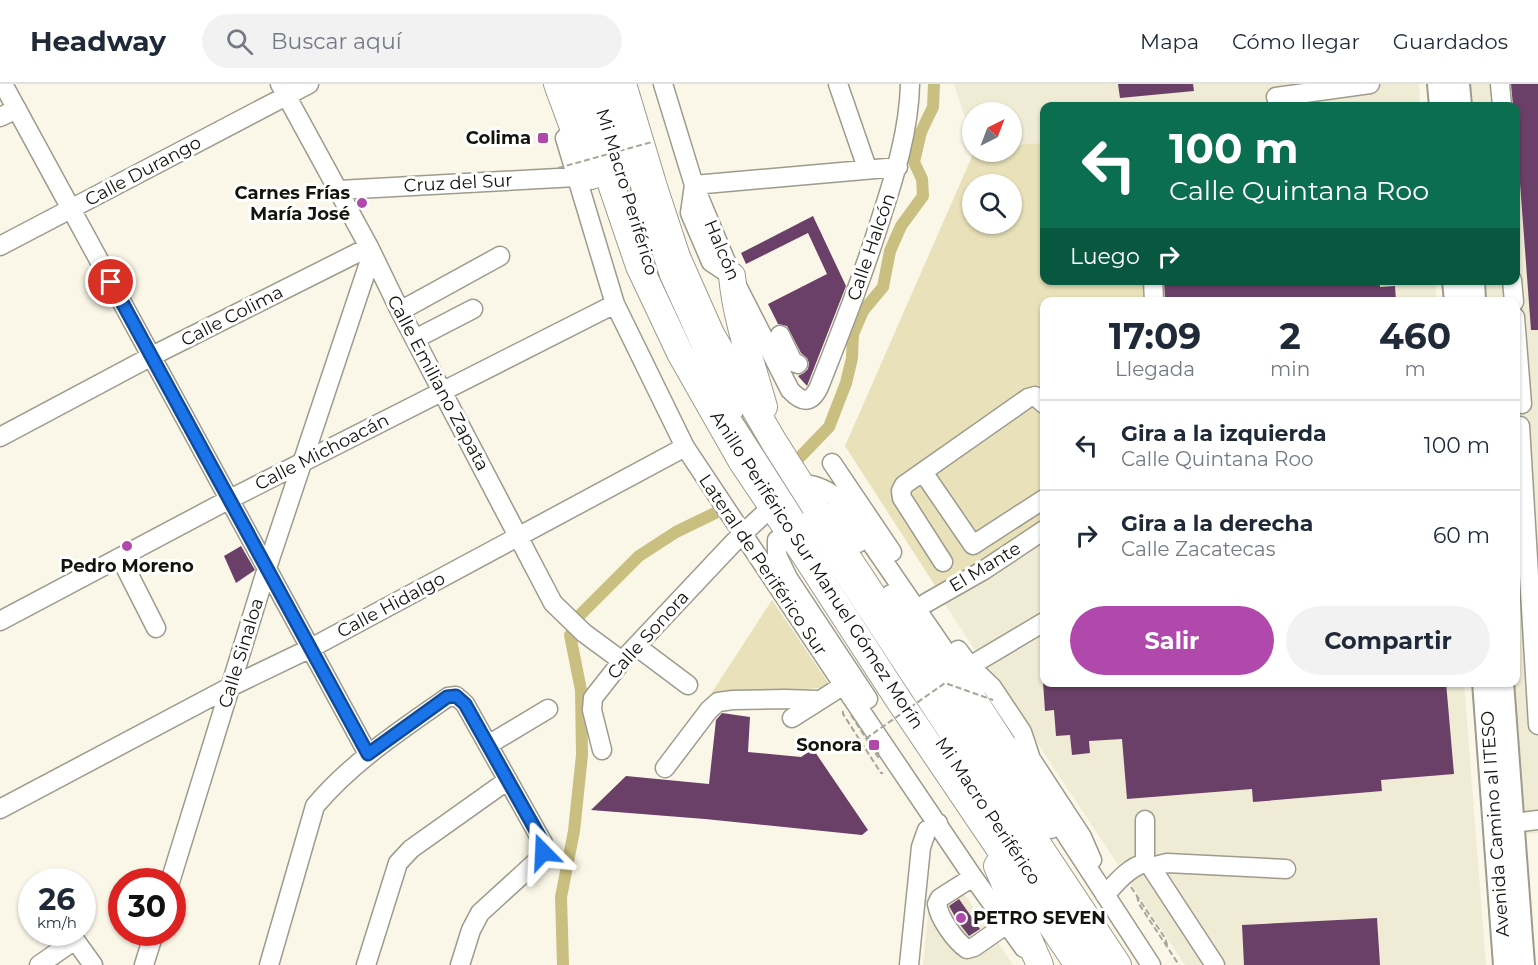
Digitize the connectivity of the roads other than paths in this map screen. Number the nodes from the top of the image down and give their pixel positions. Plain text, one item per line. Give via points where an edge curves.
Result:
1 (3, 84) edge
2 (309, 84) edge
3 (541, 84) edge
4 (546, 84) edge
5 (555, 84) edge
6 (578, 84) edge
7 (594, 84) edge
8 (608, 84) edge
9 (623, 84) edge
10 (663, 84) edge
11 (838, 84) edge
12 (910, 84) edge
13 (1370, 84) edge
14 (1439, 84) edge
15 (1458, 84) edge
16 (1500, 84) edge
17 (283, 90) edge
18 (1276, 98) dead end
19 (1441, 102) edge
20 (1460, 102) edge
21 (1502, 102) edge
22 (17, 108) junction
23 (0, 117) edge
24 (561, 128) junction
25 (898, 167) junction
26 (867, 168) junction
27 (576, 177) junction
28 (694, 184) junction
29 (339, 190) junction
30 (71, 208) junction
31 (0, 246) edge
32 (371, 250) junction
33 (500, 256) dead end
34 (639, 266) junction
35 (732, 276) junction
36 (615, 304) junction
37 (473, 309) dead end
38 (400, 310) junction
39 (780, 335) dead end
40 (415, 339) junction
41 (152, 356) junction
42 (798, 364) dead end
43 (442, 390) junction
44 (1520, 390) edge
45 (807, 400) joint
46 (1040, 400) edge
47 (1521, 404) dead end
48 (1521, 426) dead end
49 (0, 436) edge
50 (774, 442) junction
51 (685, 447) junction
52 (303, 463) junction
53 (832, 463) dead end
54 (923, 472) junction
55 (811, 485) dead end
56 (230, 499) junction
57 (1040, 502) edge
58 (830, 512) dead end
59 (765, 513) dead end
60 (1040, 533) edge
61 (742, 534) junction
62 (519, 537) junction
63 (777, 540) dead end
64 (120, 557) junction
65 (943, 562) dead end
66 (267, 568) junction
67 (926, 603) junction
68 (0, 621) edge
69 (1040, 624) edge
70 (156, 628) dead end
71 (636, 646) junction
72 (311, 648) junction
73 (622, 661) junction
74 (969, 666) junction
75 (688, 685) dead end
76 (844, 686) junction
77 (230, 687) junction
78 (1484, 687) edge
79 (1502, 687) edge
80 (817, 700) junction
81 (548, 709) dead end
82 (792, 718) dead end
83 (1538, 725) edge
84 (488, 745) junction
85 (602, 750) dead end
86 (368, 754) junction
87 (665, 768) dead end
88 (508, 780) junction
89 (971, 805) junction
90 (1, 806) edge
91 (934, 817) junction
92 (1145, 820) dead end
93 (1538, 820) edge
94 (1513, 823) junction
95 (1148, 865) junction
96 (174, 868) edge
97 (1286, 870) dead end
98 (1056, 873) junction
99 (973, 877) junction
100 (1105, 895) junction
101 (1007, 924) junction
102 (150, 946) edge
103 (39, 965) edge
104 (93, 965) edge
105 (144, 965) edge
106 (269, 965) edge
107 (366, 965) edge
108 (460, 965) edge
109 (909, 965) edge
110 (1038, 965) edge
111 (1078, 965) edge
112 (1090, 965) edge
113 (1101, 965) edge
114 (1118, 965) edge
115 (1129, 965) edge
116 (1151, 965) edge
117 (1215, 965) edge
118 (1505, 965) edge
119 (1523, 965) edge

1 - 22 street
2 - 17 street, Calle Durango
3 - 24 highway
4 - 24 highway
5 - 24 highway
5 - 34 highway via 605,215
6 - 34 highway, Anillo Periférico Sur Manuel Gómez Morín
7 - 112 street, Mi Macro Periférico via 629,210 657,287 685,345 851,606
8 - 113 street, Mi Macro Periférico via 669,275 721,390
9 - 50 highway, Anillo Periférico Sur Manuel Gómez Morín via 677,257 711,334
10 - 28 street
11 - 26 street
12 - 25 street, Calle Halcón
13 - 18 street
14 - 19 main road
15 - 20 main road
16 - 21 street
17 - 29 street, Calle Emiliano Zapata
17 - 30 street, Calle Durango
22 - 23 street
22 - 30 street
24 - 27 street, Lateral de Periférico Sur
25 - 26 street
25 - 45 street, Calle Halcón via 855,296 815,396
26 - 28 street
27 - 29 street, Cruz del Sur
27 - 36 street, Lateral de Periférico Sur
28 - 35 street via 690,213 711,262
29 - 32 street, Calle Emiliano Zapata
30 - 31 street, Calle Durango
30 - 41 street
32 - 38 street, Calle Emiliano Zapata
32 - 41 street, Calle Colima
32 - 52 street, Calle Sinaloa
33 - 38 street
34 - 89 highway, Anillo Periférico Sur Manuel Gómez Morín via 680,353 742,462
35 - 45 street, Halcón via 790,390
35 - 50 highway
36 - 43 street, Calle Michoacán
36 - 51 street, Lateral de Periférico Sur
37 - 40 street
38 - 40 street, Calle Emiliano Zapata
39 - 42 street via 793,362
40 - 43 street, Calle Emiliano Zapata
41 - 49 street, Calle Colima
41 - 56 street
43 - 52 street, Calle Michoacán
43 - 62 street, Calle Emiliano Zapata
44 - 47 street
46 - 54 street via 1035,396 1028,398
48 - 83 street
50 - 98 highway, Anillo Periférico Sur Manuel Gómez Morín
51 - 61 street, Lateral de Periférico Sur
51 - 62 street, Calle Hidalgo
52 - 56 street, Calle Michoacán
52 - 66 street, Calle Sinaloa
53 - 67 street
54 - 57 street via 973,545
54 - 65 street via 904,485 902,498
55 - 100 street via 835,495 847,508 970,687
56 - 64 street, Calle Michoacán
56 - 66 street
58 - 100 street via 852,536 1032,806
59 - 61 street, Calle Sonora
60 - 67 street, El Mante
61 - 71 street, Calle Sonora
61 - 76 street, Lateral de Periférico Sur
62 - 72 street, Calle Hidalgo
62 - 73 street, Calle Emiliano Zapata via 553,603 584,633
63 - 91 street via 777,555 788,578 891,735
64 - 68 street, Calle Michoacán
64 - 70 street
66 - 72 street
66 - 77 street, Calle Sinaloa
67 - 74 street
69 - 74 street
71 - 73 street, Calle Sonora
71 - 75 street
72 - 77 street, Calle Hidalgo
72 - 86 street
73 - 85 street, Calle Sonora via 593,698 592,710
74 - 100 street via 992,687 1022,732 1031,759 1082,837
76 - 80 street
76 - 91 street, Lateral de Periférico Sur
77 - 90 street, Calle Hidalgo
77 - 96 street, Calle Sinaloa
78 - 118 main road, Avenida Camino al ITESO
79 - 94 main road, Avenida Camino al ITESO
80 - 82 street
80 - 87 street via 718,702
81 - 84 street
84 - 86 street via 465,704 456,696 447,697
84 - 88 street
86 - 106 street via 315,806
88 - 107 street via 411,849 398,863
88 - 108 street via 543,843 543,852 480,913
89 - 110 highway
89 - 111 highway, Anillo Periférico Sur Manuel Gómez Morín
91 - 99 street, Lateral de Periférico Sur
91 - 109 street via 921,847
92 - 95 street
93 - 94 street
94 - 119 main road, Avenida Camino al ITESO
95 - 97 street
95 - 100 street via 1138,865
95 - 117 street
98 - 114 highway, Anillo Periférico Sur Manuel Gómez Morín
98 - 115 highway
99 - 101 street, Lateral de Periférico Sur
99 - 101 street via 937,904 961,945 967,949 974,947
100 - 116 street
101 - 110 street, Lateral de Periférico Sur
102 - 105 street
103 - 104 street via 75,940

